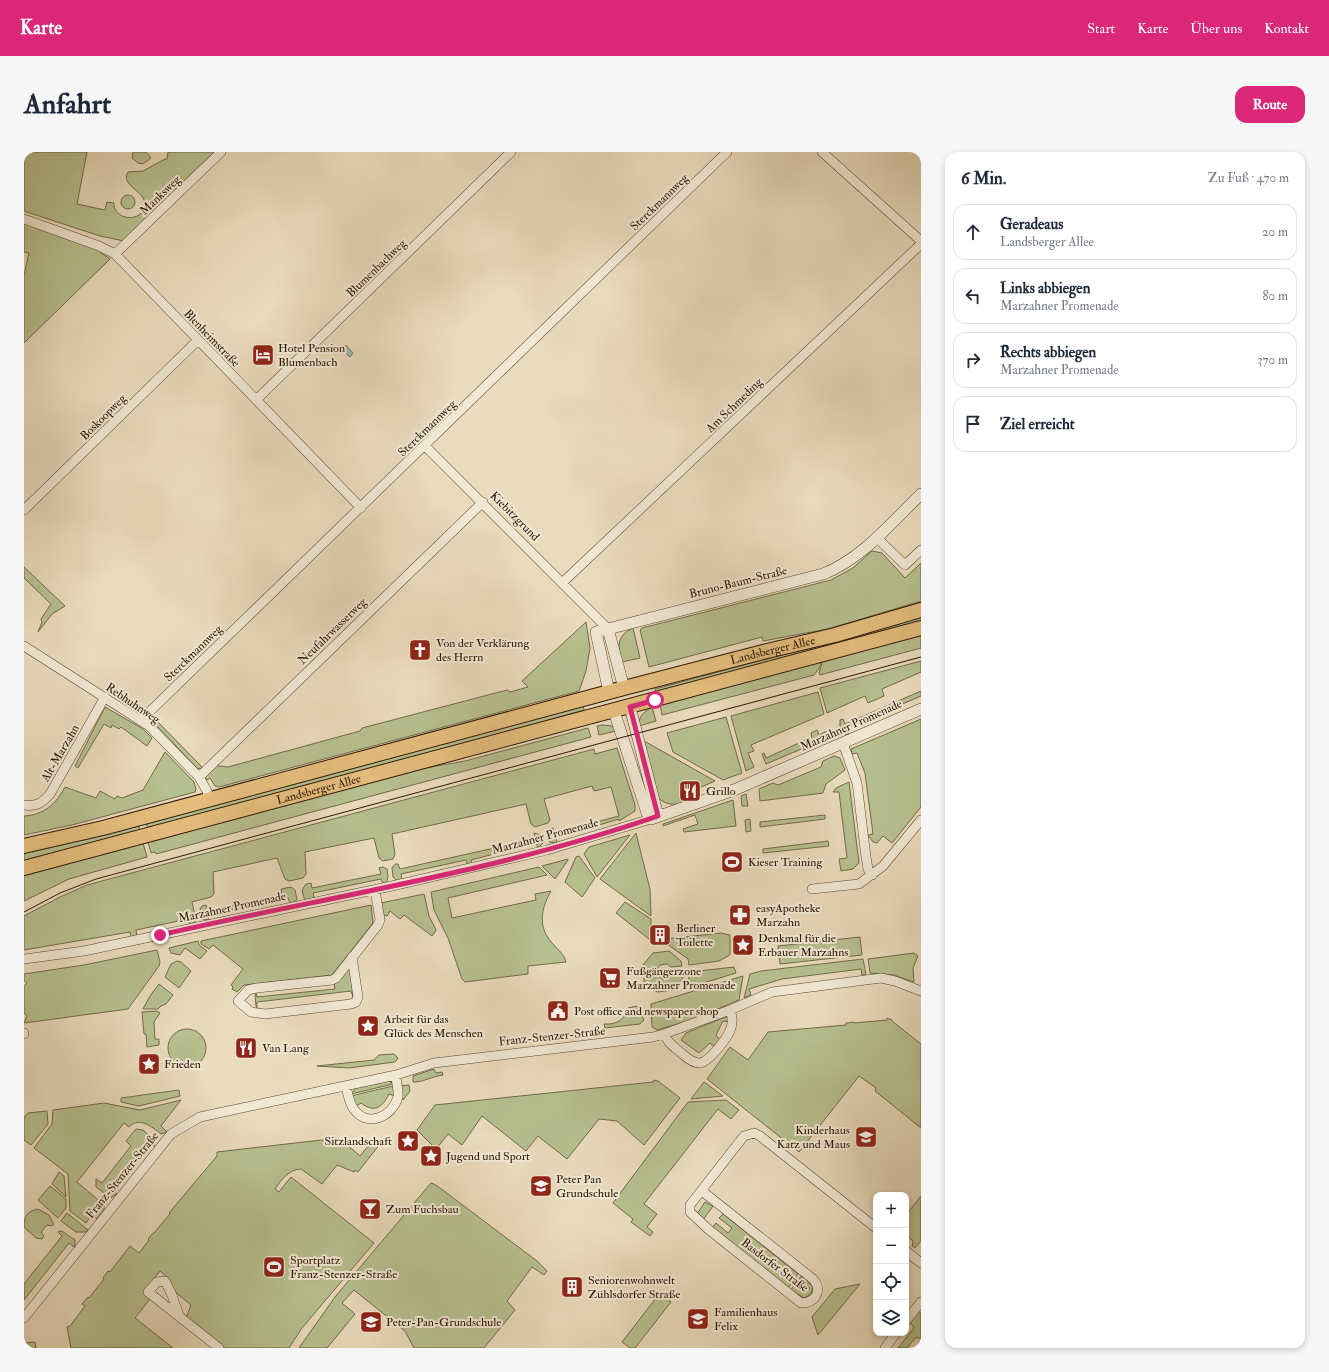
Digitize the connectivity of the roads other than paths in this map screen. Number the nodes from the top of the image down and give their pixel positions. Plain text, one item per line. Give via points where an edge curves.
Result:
1 (221, 152) edge
2 (511, 152) edge
3 (727, 152) edge
4 (822, 152) edge
5 (24, 219) edge
6 (921, 241) edge
7 (921, 244) edge
8 (115, 254) junction
9 (198, 340) junction
10 (256, 400) junction
11 (425, 446) junction
12 (921, 494) edge
13 (483, 502) junction
14 (361, 508) junction
15 (24, 510) edge
16 (876, 537) junction
17 (921, 550) edge
18 (562, 583) junction
19 (586, 607) junction
20 (921, 610) edge
21 (921, 628) edge
22 (608, 629) junction
23 (596, 632) junction
24 (24, 646) edge
25 (624, 688) junction
26 (609, 692) junction
27 (105, 697) junction
28 (630, 707) junction
29 (921, 708) edge
30 (614, 712) junction
31 (141, 720) junction
32 (843, 743) junction
33 (199, 777) junction
34 (209, 800) junction
35 (24, 805) edge
36 (654, 817) junction
37 (921, 820) edge
38 (24, 846) edge
39 (24, 868) edge
40 (872, 875) junction
41 (812, 889) dead end
42 (375, 890) junction
43 (352, 957) junction
44 (24, 959) edge
45 (921, 991) edge
46 (730, 1010) junction
47 (664, 1034) junction
48 (396, 1076) junction
49 (346, 1087) junction
50 (702, 1191) junction
51 (873, 1226) edge
52 (909, 1253) edge
53 (921, 1263) edge
54 (921, 1302) edge
55 (179, 1316) dead end
56 (909, 1317) edge
57 (24, 1318) edge
58 (894, 1336) edge
59 (219, 1348) edge
60 (884, 1348) edge

1 - 8 street, Manksweg
2 - 10 street, Blumenbachweg
3 - 11 street, Sterckmannweg
4 - 6 street
5 - 8 street, Blenheimstraße
7 - 18 street, Am Schmeding
8 - 9 street, Blenheimstraße
9 - 10 street, Blenheimstraße
9 - 15 street, Boskoopweg
10 - 14 street, Blenheimstraße
11 - 13 street, Kiebitzgrund
11 - 14 street, Sterckmannweg
12 - 16 street, Bruno-Baum-Straße
13 - 18 street, Kiebitzgrund
13 - 33 street, Neufahrwasserweg
14 - 31 street, Sterckmannweg
16 - 17 street via 905,565
16 - 22 street, Bruno-Baum-Straße via 852,559 823,574
18 - 19 street, Kiebitzgrund
19 - 22 street, Kiebitzgrund
19 - 23 street, Kiebitzgrund
20 - 25 main road, Landsberger Allee via 836,635
21 - 28 main road, Landsberger Allee
22 - 23 street, Bruno-Baum-Straße
22 - 25 street, Kiebitzgrund
23 - 26 street, Kiebitzgrund
24 - 27 street, Rebhuhnweg via 66,675
25 - 26 main road, Landsberger Allee
25 - 28 main road
26 - 30 main road
26 - 34 main road, Landsberger Allee
27 - 31 street, Rebhuhnweg
27 - 35 street, Alt-Marzahn via 50,794 36,805
28 - 30 main road, Landsberger Allee
28 - 36 street
29 - 32 street, Marzahner Promenade
30 - 36 street via 647,813
30 - 39 main road, Landsberger Allee
31 - 33 street, Rebhuhnweg
32 - 36 street, Marzahner Promenade via 734,790
32 - 40 street via 856,778 866,857
33 - 34 street, Rebhuhnweg
34 - 38 main road, Landsberger Allee via 67,838
36 - 42 street, Marzahner Promenade via 543,851
37 - 40 street via 890,858
40 - 41 street via 859,884
42 - 43 street via 380,920
42 - 44 street, Marzahner Promenade via 84,951
43 - 43 street via 332,980 248,990 238,1001 251,1012 265,1014 351,1004 356,1002 358,997
45 - 46 street, Franz-Stenzer-Straße via 881,978 865,979 772,992
46 - 47 street, Franz-Stenzer-Straße
46 - 47 street via 731,1028 712,1056 703,1062 690,1059 667,1042
47 - 48 street, Franz-Stenzer-Straße via 443,1061
48 - 49 street, Franz-Stenzer-Straße
48 - 49 street via 396,1101 388,1112 374,1120 366,1119 353,1108
49 - 57 street, Franz-Stenzer-Straße via 200,1117 171,1134
50 - 50 street, Basdorfer Straße via 690,1205 692,1216 799,1301 809,1302 815,1298 818,1288 813,1279
50 - 51 street, Basdorfer Straße via 744,1136 754,1133
52 - 53 street
54 - 56 street
55 - 59 street
58 - 60 street

